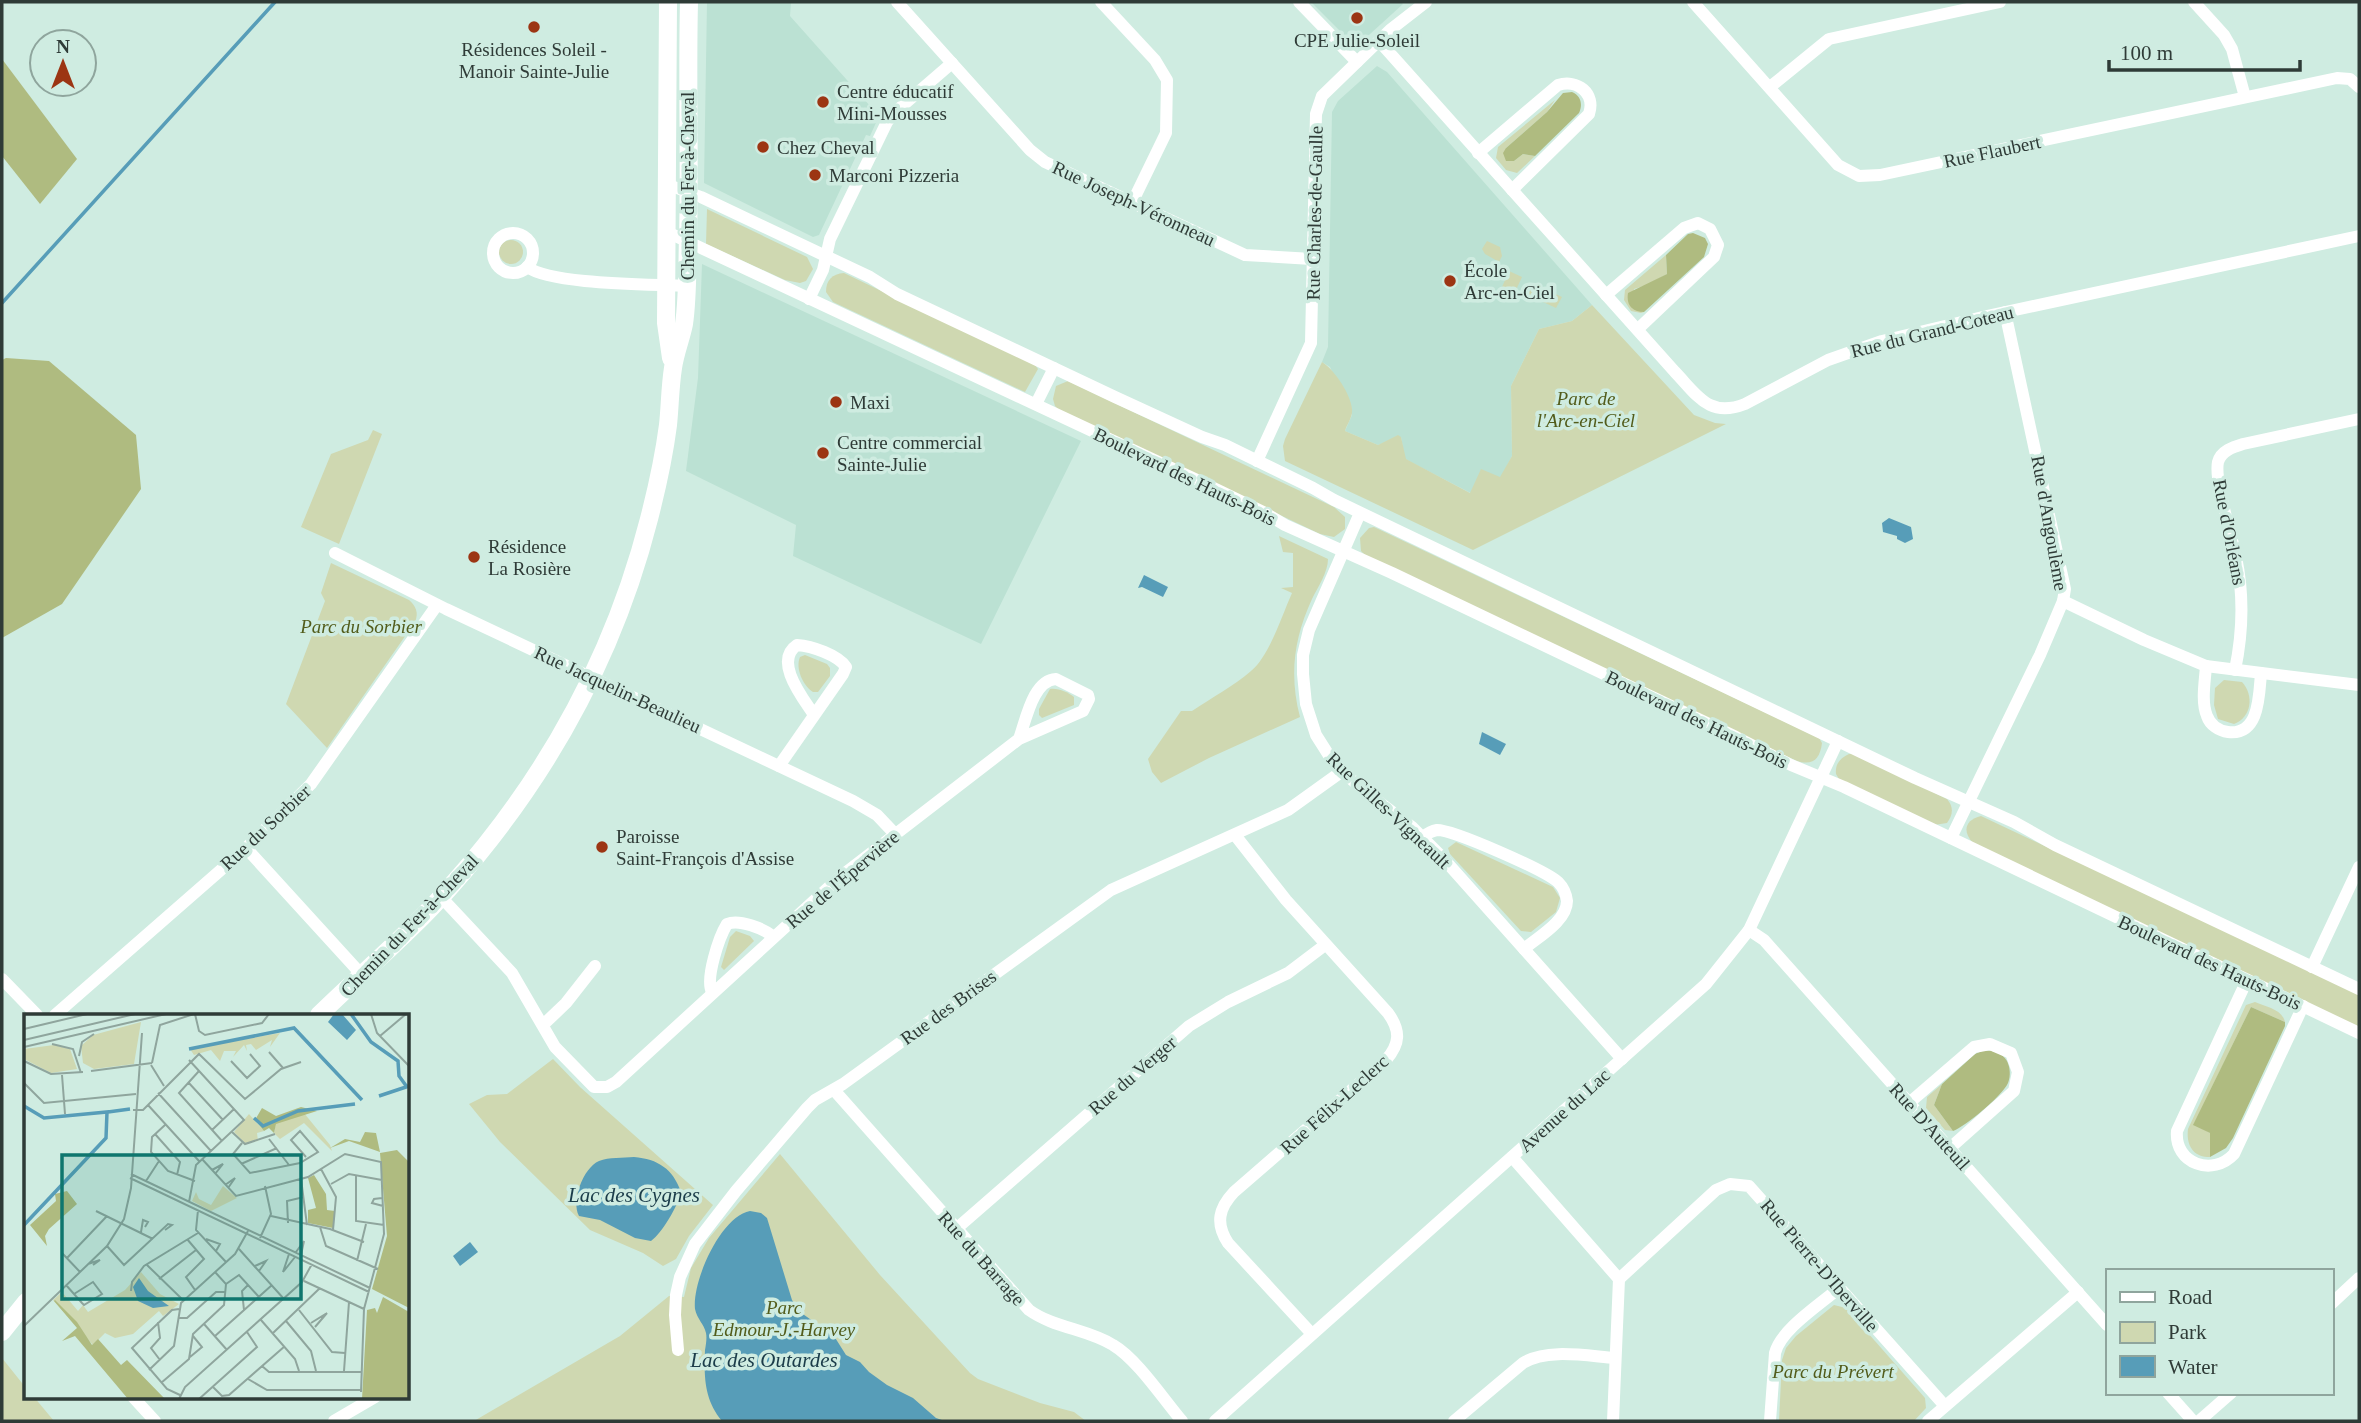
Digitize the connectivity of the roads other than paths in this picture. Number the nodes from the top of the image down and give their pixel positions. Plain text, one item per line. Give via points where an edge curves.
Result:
1 (668, 2) edge
2 (689, 2) edge
3 (897, 2) edge
4 (1101, 2) edge
5 (1299, 2) edge
6 (1426, 2) edge
7 (1693, 2) edge
8 (2000, 2) edge
9 (2194, 2) edge
10 (1379, 41) junction
11 (1357, 62) junction
12 (952, 63) junction
13 (2356, 79) edge
14 (1770, 87) junction
15 (2245, 97) junction
16 (1478, 153) junction
17 (666, 184) junction
18 (1512, 190) junction
19 (689, 192) junction
20 (1132, 203) junction
21 (667, 233) junction
22 (2359, 239) edge
23 (688, 242) junction
24 (825, 256) junction
25 (1312, 259) junction
26 (527, 267) dead end
27 (667, 286) junction
28 (686, 286) junction
29 (1606, 295) junction
30 (809, 299) junction
31 (2005, 312) junction
32 (1638, 329) junction
33 (673, 368) junction
34 (1054, 368) junction
35 (1036, 404) junction
36 (2359, 419) edge
37 (1257, 461) junction
38 (1360, 513) junction
39 (1343, 552) junction
40 (335, 554) dead end
41 (2063, 601) junction
42 (437, 604) junction
43 (2206, 666) junction
44 (2235, 670) junction
45 (2261, 673) junction
46 (592, 678) junction
47 (2359, 685) edge
48 (814, 715) junction
49 (1019, 739) junction
50 (1838, 741) junction
51 (779, 765) junction
52 (1341, 772) junction
53 (1821, 778) junction
54 (1968, 801) junction
55 (895, 834) junction
56 (1235, 835) junction
57 (1423, 837) junction
58 (1951, 838) junction
59 (246, 848) junction
60 (2359, 867) edge
61 (441, 897) junction
62 (1749, 930) junction
63 (774, 936) junction
64 (1325, 944) junction
65 (1524, 949) junction
66 (595, 966) dead end
67 (2312, 967) junction
68 (361, 974) junction
69 (2, 979) edge
70 (2248, 980) junction
71 (2359, 989) edge
72 (712, 992) junction
73 (2304, 1006) junction
74 (36, 1014) edge
75 (56, 1014) edge
76 (320, 1014) edge
77 (543, 1025) junction
78 (2359, 1033) edge
79 (1622, 1059) junction
80 (834, 1090) junction
81 (1909, 1103) junction
82 (1950, 1148) junction
83 (1512, 1157) junction
84 (956, 1229) junction
85 (1619, 1279) junction
86 (2359, 1279) edge
87 (1839, 1288) junction
88 (2078, 1292) junction
89 (24, 1296) edge
90 (2333, 1302) edge
91 (24, 1304) edge
92 (2, 1312) edge
93 (2106, 1324) edge
94 (2, 1332) edge
95 (1312, 1334) junction
96 (678, 1350) dead end
97 (1615, 1358) junction
98 (2170, 1395) edge
99 (2229, 1395) edge
100 (135, 1398) edge
101 (372, 1398) edge
102 (1945, 1406) junction
103 (155, 1421) edge
104 (334, 1421) edge
105 (1182, 1421) edge
106 (1215, 1421) edge
107 (1454, 1421) edge
108 (1612, 1421) edge
109 (1770, 1421) edge
110 (1927, 1421) edge
111 (2193, 1421) edge
112 (2199, 1421) edge

1 - 17 street, Chemin du Fer-à-Cheval
2 - 19 street, Chemin du Fer-à-Cheval
3 - 12 street, Rue Joseph-Véronneau
4 - 20 street via 1155,60 1167,80 1166,133
5 - 11 street
6 - 10 street, Rue Charles-de-Gaulle
7 - 14 street, Rue Flaubert
8 - 14 street via 1829,39
9 - 15 street via 2232,49
10 - 11 street, Rue Charles-de-Gaulle
10 - 16 street, Rue du Grand-Coteau
11 - 25 street, Rue Charles-de-Gaulle via 1317,105
12 - 20 street, Rue Joseph-Véronneau via 1037,156
12 - 24 street via 887,122
13 - 15 street, Rue Flaubert via 2337,78
14 - 15 street, Rue Flaubert via 1838,165 1865,177
16 - 18 street, Rue du Grand-Coteau
16 - 18 street via 1558,85 1573,83 1583,88 1591,101 1589,114
17 - 19 street, Boulevard des Hauts-Bois
17 - 21 street, Chemin du Fer-à-Cheval
18 - 29 street, Rue du Grand-Coteau
19 - 23 street, Chemin du Fer-à-Cheval
19 - 24 street, Boulevard des Hauts-Bois
20 - 25 street, Rue Joseph-Véronneau via 1245,255
21 - 23 street, Boulevard des Hauts-Bois
21 - 27 street, Chemin du Fer-à-Cheval
22 - 31 street, Rue du Grand-Coteau
23 - 28 street, Chemin du Fer-à-Cheval
23 - 30 street, Boulevard des Hauts-Bois
24 - 30 street
24 - 34 street, Boulevard des Hauts-Bois
25 - 37 street, Rue Charles-de-Gaulle via 1310,349
26 - 27 street via 545,276
27 - 28 street
27 - 33 street, Chemin du Fer-à-Cheval via 666,323
28 - 33 street, Chemin du Fer-à-Cheval via 684,324
29 - 32 street, Rue du Grand-Coteau
29 - 32 street via 1688,225 1698,223 1710,229 1718,245 1714,257
30 - 35 street, Boulevard des Hauts-Bois
31 - 32 street, Rue du Grand-Coteau via 1851,351 1745,404 1723,410 1702,400
31 - 41 street, Rue d'Angoulème via 2060,559
33 - 46 street, Chemin du Fer-à-Cheval via 666,438 649,521
34 - 35 street
34 - 37 street, Boulevard des Hauts-Bois
35 - 39 street, Boulevard des Hauts-Bois
36 - 44 street, Rue d'Orléans via 2243,444 2226,451 2218,461 2241,594 2242,627
37 - 38 street, Boulevard des Hauts-Bois
38 - 39 street, Rue Gilles-Vigneault
38 - 50 street, Boulevard des Hauts-Bois
39 - 52 street, Rue Gilles-Vigneault via 1311,623 1303,674 1316,735
39 - 53 street, Boulevard des Hauts-Bois
40 - 42 street, Rue Jacquelin-Beaulieu
41 - 43 street
41 - 54 street, Rue d'Angoulème
42 - 46 street, Rue Jacquelin-Beaulieu
42 - 59 street, Rue du Sorbier via 312,784
43 - 44 street
43 - 45 street via 2206,713 2216,728 2227,732 2243,730 2253,720
44 - 45 street
45 - 47 street
46 - 51 street, Rue Jacquelin-Beaulieu
46 - 61 street, Chemin du Fer-à-Cheval via 527,790
48 - 48 street via 845,665 824,652 797,645 790,651 788,667
48 - 51 street
49 - 49 street, Rue de l'Épervière via 1079,714 1086,708 1088,695 1056,679 1045,682
49 - 55 street, Rue de l'Épervière
50 - 53 street, Avenue du Lac
50 - 54 street, Boulevard des Hauts-Bois
51 - 55 street, Rue Jacquelin-Beaulieu via 872,811
52 - 56 street, Rue des Brises via 1297,805
52 - 57 street, Rue Gilles-Vigneault
53 - 58 street, Boulevard des Hauts-Bois
53 - 62 street, Avenue du Lac
54 - 58 street, Rue d'Angoulème
54 - 67 street, Boulevard des Hauts-Bois
55 - 63 street, Rue de l'Épervière
56 - 64 street, Rue Félix-Leclerc
56 - 80 street, Rue des Brises via 1099,897
57 - 65 street, Rue Gilles-Vigneault
57 - 65 street via 1437,830 1464,837 1560,884 1567,901 1563,914
58 - 70 street, Boulevard des Hauts-Bois
59 - 68 street
59 - 75 street, Rue du Sorbier
60 - 67 street
61 - 68 street, Chemin du Fer-à-Cheval
61 - 77 street, Rue de l'Épervière via 512,973
62 - 79 street, Avenue du Lac via 1706,984
62 - 81 street, Rue D'Auteuil via 1764,940
63 - 72 street, Rue de l'Épervière
63 - 72 street, Rue de l'Épervière via 737,922 727,924 709,977
64 - 84 street, Rue du Verger via 1282,976 1194,1022
64 - 95 street, Rue Félix-Leclerc via 1394,1021 1398,1042 1386,1060 1234,1192 1219,1216 1228,1243
65 - 79 street, Rue Gilles-Vigneault
66 - 77 street
67 - 71 street, Boulevard des Hauts-Bois
68 - 76 street, Chemin du Fer-à-Cheval
69 - 74 street
70 - 73 street, Boulevard des Hauts-Bois
70 - 73 street via 2177,1131 2179,1148 2188,1160 2215,1166 2234,1154
72 - 77 street, Rue de l'Épervière via 616,1082 603,1088 591,1085 570,1064
73 - 78 street, Boulevard des Hauts-Bois
79 - 83 street, Avenue du Lac
80 - 84 street, Rue du Barrage
80 - 96 street, Rue des Brises via 807,1108 692,1249 676,1295
81 - 82 street, Rue D'Auteuil
81 - 82 street via 1974,1047 1990,1044 2011,1053 2018,1070 2015,1089
82 - 88 street, Rue D'Auteuil
83 - 85 street
83 - 95 street, Avenue du Lac
84 - 105 street, Rue du Barrage via 1028,1310 1117,1348
85 - 87 street, Rue Pierre-D'Iberville via 1716,1190 1738,1184 1754,1190
85 - 97 street
86 - 90 street
87 - 102 street, Rue Pierre-D'Iberville
87 - 109 street via 1777,1346
88 - 93 street, Rue D'Auteuil
88 - 102 street
89 - 92 street
91 - 94 street
95 - 106 street, Avenue du Lac
97 - 107 street via 1534,1357
97 - 108 street
98 - 111 street
99 - 112 street
100 - 103 street
101 - 104 street
102 - 110 street

